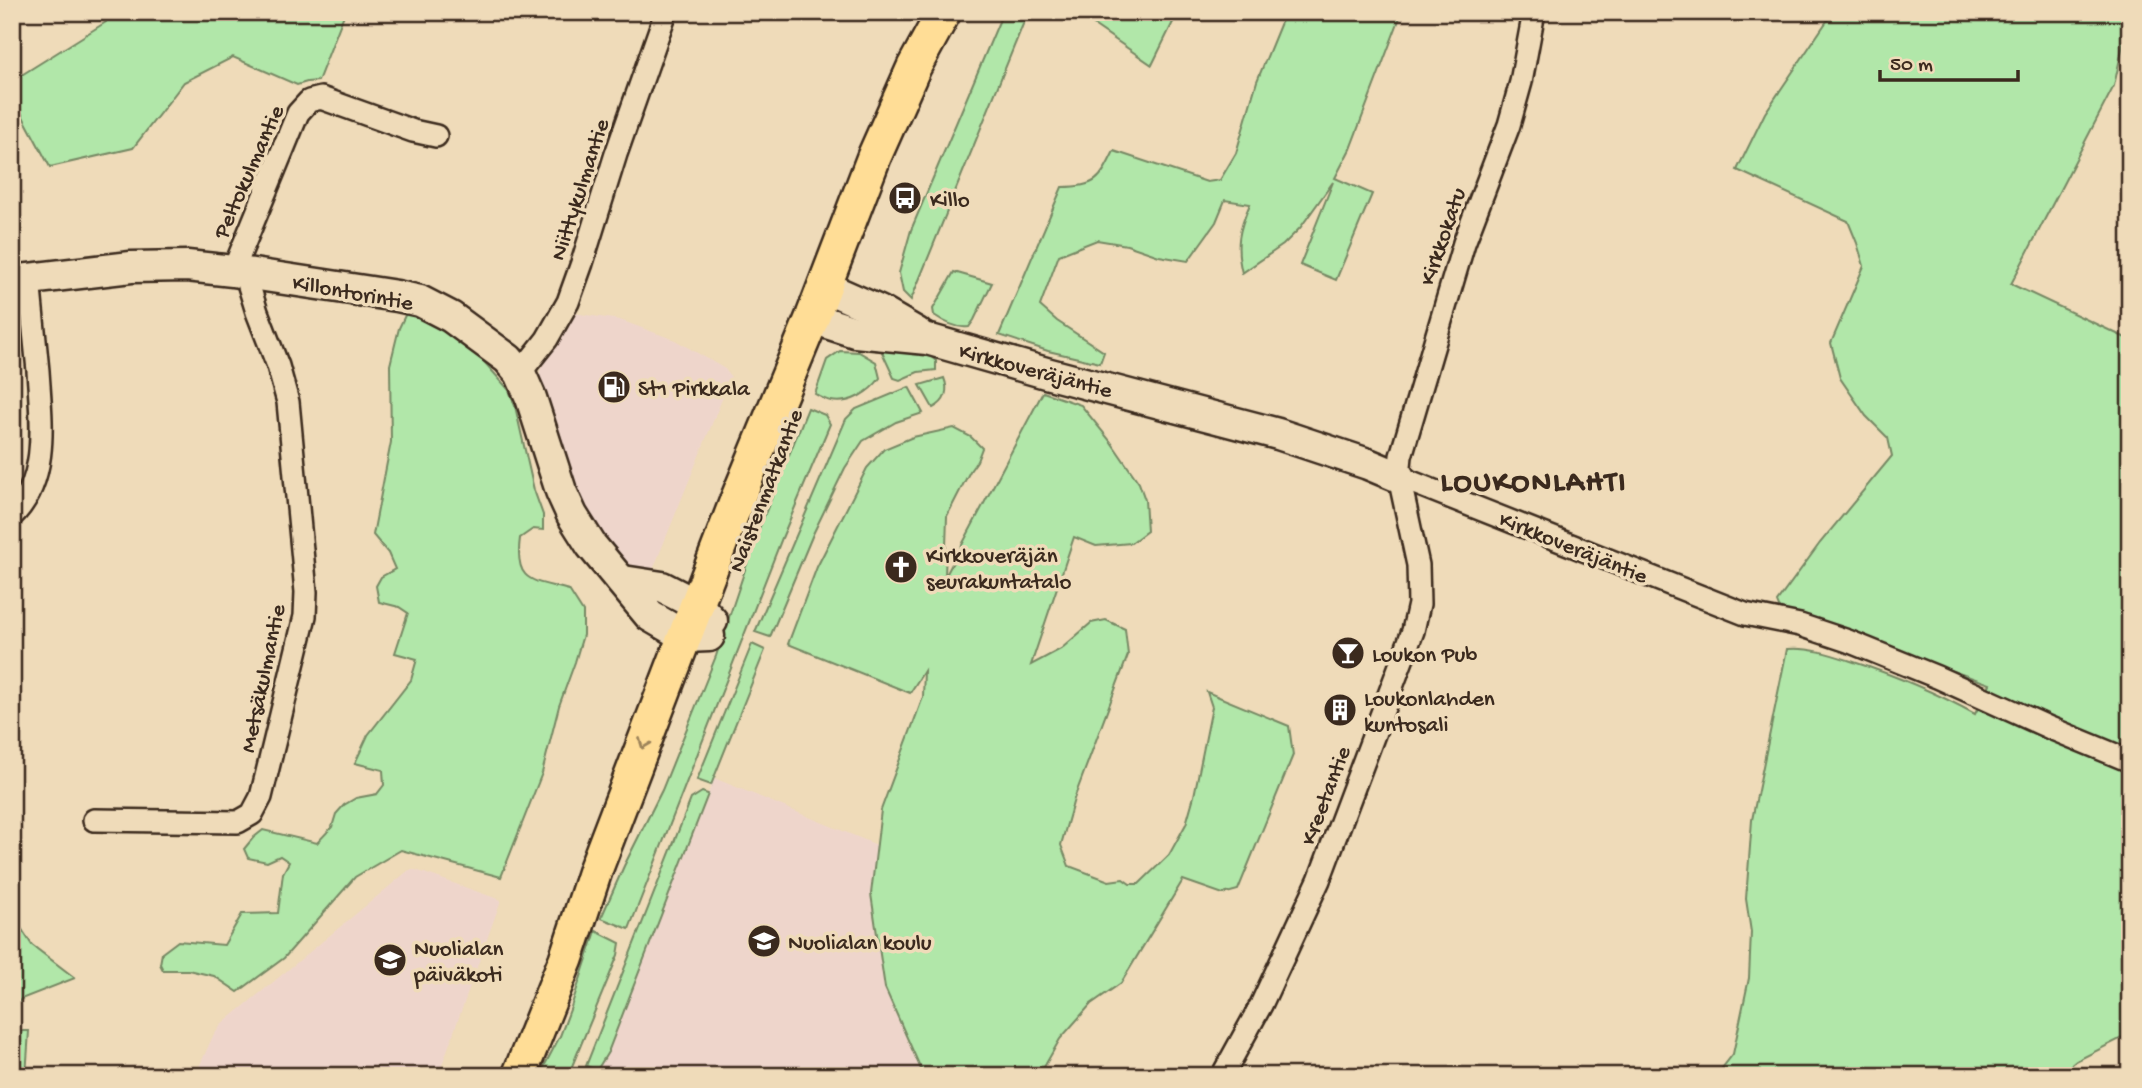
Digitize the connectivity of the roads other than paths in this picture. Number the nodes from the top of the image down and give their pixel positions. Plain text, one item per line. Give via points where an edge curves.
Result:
1 (666, 12) edge
2 (1534, 12) edge
3 (436, 136) dead end
4 (239, 272) junction
5 (21, 280) edge
6 (828, 306) junction
7 (520, 373) junction
8 (1399, 477) junction
9 (12, 516) edge
10 (701, 626) junction
11 (2130, 761) edge
12 (94, 820) dead end
13 (519, 1076) edge
14 (1222, 1076) edge

1 - 7 street, Niittykulmantie via 568,303 547,340
2 - 8 street, Kirkkokatu via 1509,125 1464,243 1401,456
3 - 4 street, Peltokulmantie via 321,98 309,101 298,113
4 - 5 street, Killontorintie via 131,267
4 - 7 street, Killontorintie via 420,302 472,331
4 - 12 street, Metsäkulmantie via 288,402 306,592 305,615 261,797 252,814 238,822
5 - 9 street via 41,429 33,482 23,506
6 - 6 main road, Naistenmatkantie via 906,130 944,12 874,157
6 - 8 street, Kirkkoveräjäntie via 855,332 927,339 1278,434
6 - 10 main road, Naistenmatkantie via 737,500
7 - 10 street, Killontorintie via 572,515 591,545 623,582 662,587
8 - 11 street, Kirkkoveräjäntie via 1745,614 1848,641
8 - 14 street, Kreetantie via 1419,565 1419,604 1413,631 1319,880
10 - 13 main road, Naistenmatkantie via 596,868

